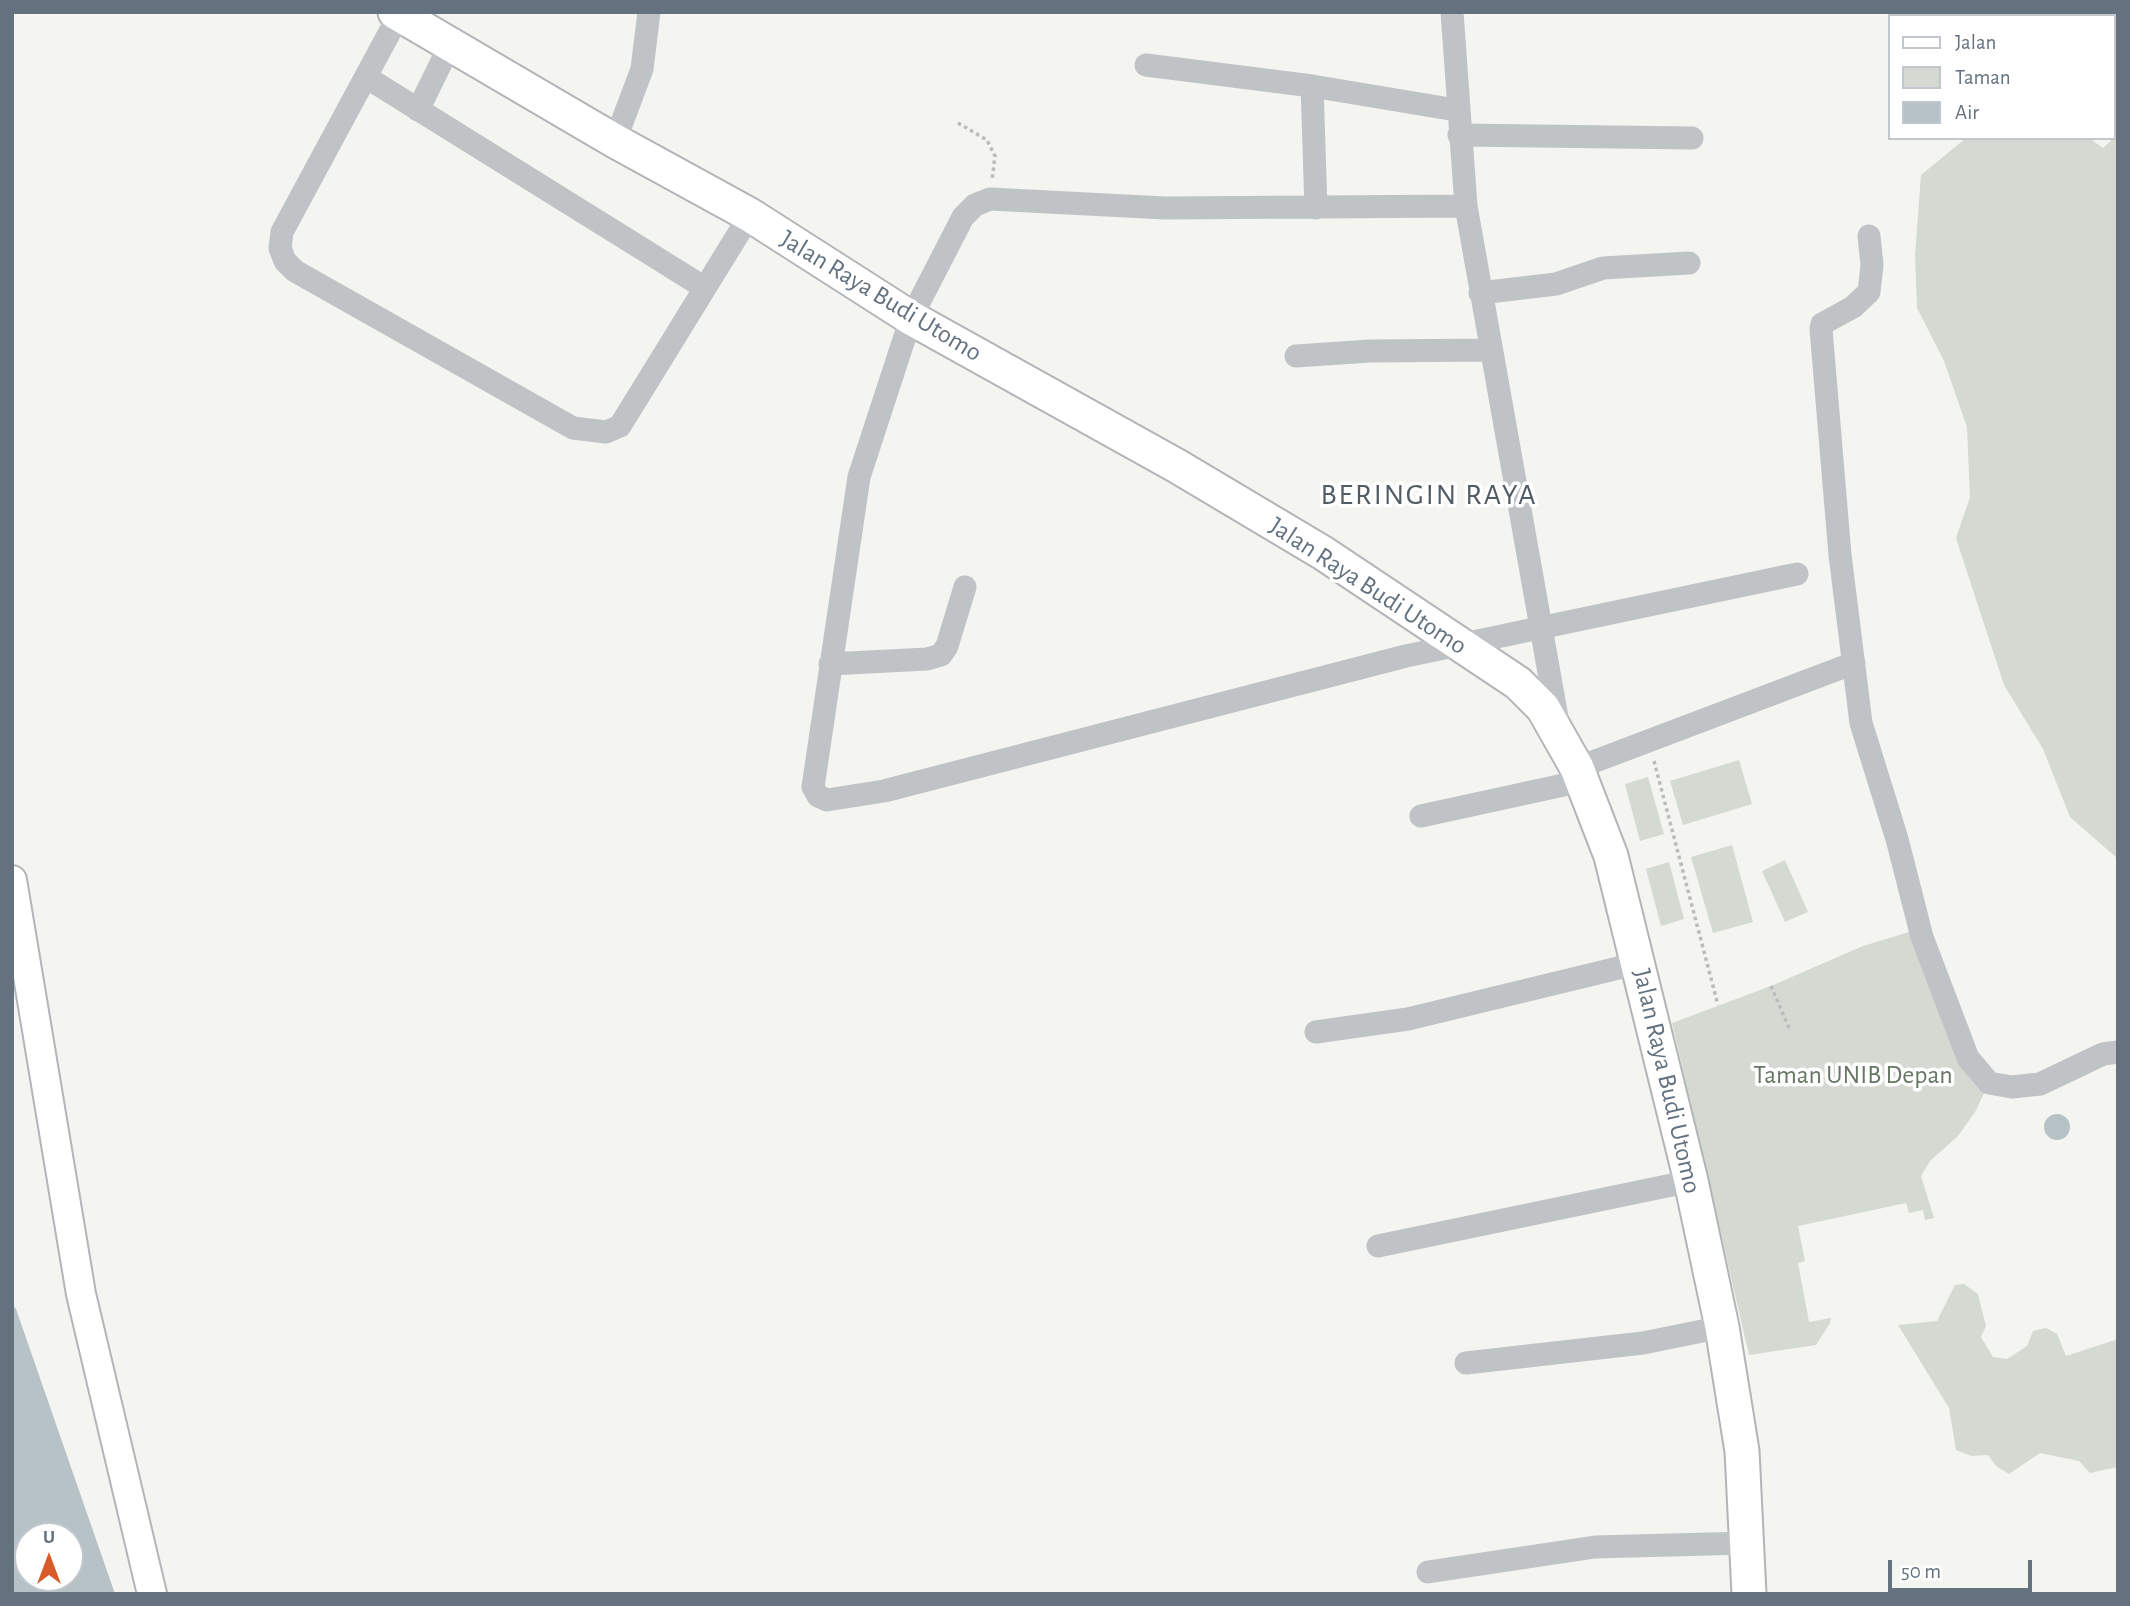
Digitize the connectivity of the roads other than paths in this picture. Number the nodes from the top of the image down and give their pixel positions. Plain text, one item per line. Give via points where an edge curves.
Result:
1 (649, 12) edge
2 (1452, 12) edge
3 (397, 13) edge
4 (450, 45) junction
5 (1146, 65) dead end
6 (366, 77) junction
7 (1312, 86) junction
8 (418, 110) junction
9 (1456, 110) junction
10 (1459, 135) junction
11 (1692, 138) dead end
12 (615, 141) junction
13 (1466, 206) junction
14 (1316, 208) junction
15 (750, 215) junction
16 (1869, 236) dead end
17 (1689, 262) dead end
18 (705, 288) junction
19 (1480, 293) junction
20 (911, 318) junction
21 (1489, 350) junction
22 (1296, 356) dead end
23 (1797, 574) dead end
24 (965, 587) dead end
25 (1542, 627) junction
26 (1459, 645) junction
27 (1854, 663) junction
28 (830, 664) junction
29 (1560, 733) junction
30 (1579, 775) junction
31 (1421, 816) dead end
32 (12, 880) edge
33 (1639, 963) junction
34 (1316, 1032) dead end
35 (2118, 1052) edge
36 (1691, 1181) junction
37 (1378, 1245) dead end
38 (1722, 1327) junction
39 (1466, 1363) dead end
40 (1747, 1543) junction
41 (1428, 1572) dead end
42 (152, 1594) edge
43 (1749, 1594) edge

1 - 12 street via 642,69
2 - 9 street
3 - 4 highway, Jalan Raya Budi Utomo
3 - 6 street
4 - 8 street
4 - 12 highway, Jalan Raya Budi Utomo
5 - 7 street
6 - 8 street
6 - 18 street via 282,232 280,248 295,271 573,428 596,433 620,426
7 - 9 street
7 - 14 street
8 - 18 street
9 - 10 street
10 - 11 street
10 - 13 street
12 - 15 highway, Jalan Raya Budi Utomo
13 - 14 street
13 - 19 street
14 - 20 street via 1165,208 990,200 975,205 964,217
15 - 18 street
15 - 20 highway, Jalan Raya Budi Utomo
16 - 27 street via 1869,292 1821,329
17 - 19 street via 1603,268 1556,284
19 - 21 street
20 - 26 highway, Jalan Raya Budi Utomo via 1323,553
20 - 28 street via 859,477
21 - 22 street
21 - 25 street
23 - 25 street
24 - 28 street via 941,655
25 - 26 street
25 - 29 street
26 - 28 street via 884,791 828,800 818,796 813,787
26 - 29 highway, Jalan Raya Budi Utomo via 1518,682
27 - 30 street
27 - 35 street via 1861,723 1922,937 1976,1071 1989,1083 2012,1087 2040,1084 2103,1054
29 - 30 highway, Jalan Raya Budi Utomo
30 - 31 street
30 - 33 highway, Jalan Raya Budi Utomo via 1611,856
32 - 42 main road via 81,1294
33 - 34 street via 1408,1019
33 - 36 highway, Jalan Raya Budi Utomo
36 - 37 street
36 - 38 highway, Jalan Raya Budi Utomo
38 - 39 street via 1643,1343
38 - 40 highway, Jalan Raya Budi Utomo via 1742,1451
40 - 41 street via 1595,1547
40 - 43 highway, Jalan Raya Budi Utomo

